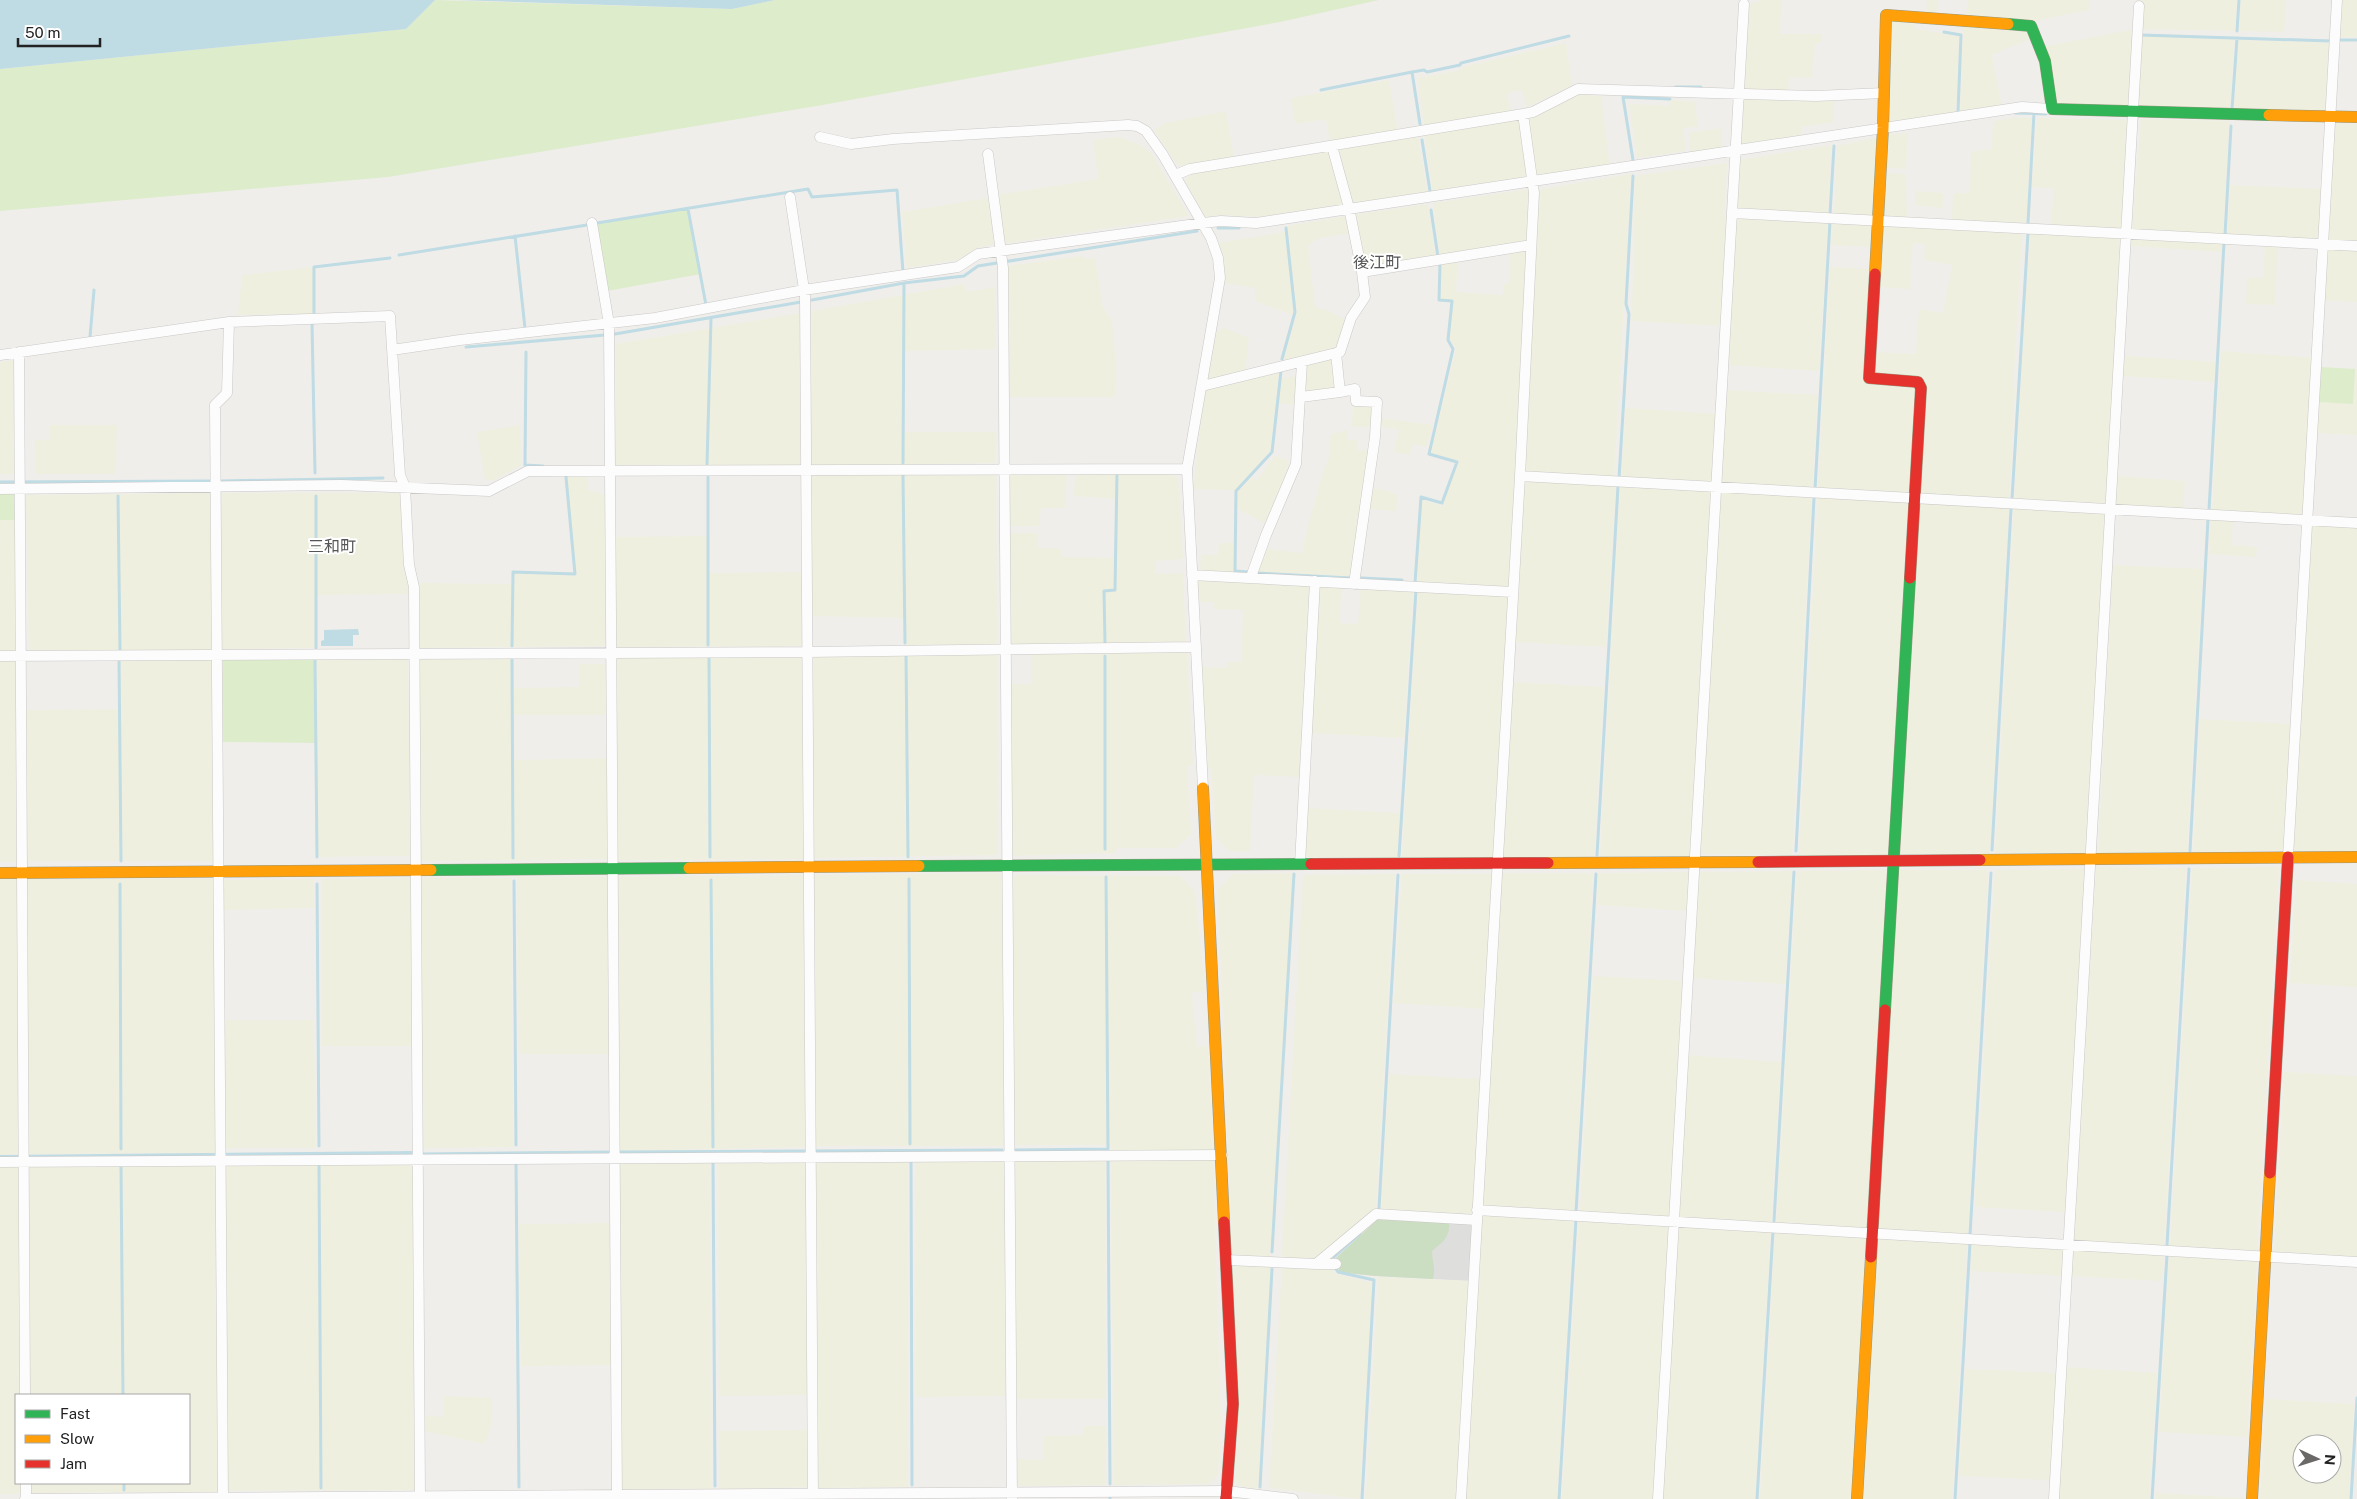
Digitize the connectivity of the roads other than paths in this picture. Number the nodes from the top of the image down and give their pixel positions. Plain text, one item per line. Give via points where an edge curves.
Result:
1 (2337, 0) edge
2 (1744, 4) dead end
3 (2139, 6) dead end
4 (1738, 93) junction
5 (1884, 93) junction
6 (2052, 109) junction
7 (1523, 114) junction
8 (2133, 115) junction
9 (2357, 116) edge
10 (2330, 119) junction
11 (1883, 128) junction
12 (820, 137) dead end
13 (1332, 146) junction
14 (1736, 150) junction
15 (988, 154) dead end
16 (1175, 175) junction
17 (1534, 180) junction
18 (790, 197) dead end
19 (1349, 208) junction
20 (1732, 213) junction
21 (1877, 220) junction
22 (1202, 222) junction
23 (592, 223) dead end
24 (2127, 234) junction
25 (1532, 245) junction
26 (2323, 245) junction
27 (2357, 246) edge
28 (1003, 257) junction
29 (1362, 272) junction
30 (804, 290) junction
31 (229, 322) junction
32 (609, 324) junction
33 (392, 350) junction
34 (19, 352) junction
35 (1336, 353) junction
36 (0, 355) edge
37 (1302, 362) junction
38 (1202, 386) junction
39 (1340, 392) junction
40 (1301, 397) junction
41 (1187, 469) junction
42 (1004, 470) junction
43 (610, 471) junction
44 (806, 471) junction
45 (1520, 476) junction
46 (20, 484) junction
47 (405, 486) junction
48 (216, 487) junction
49 (1716, 488) junction
50 (0, 489) edge
51 (1913, 499) junction
52 (2112, 510) junction
53 (2308, 521) junction
54 (2357, 523) edge
55 (1192, 575) junction
56 (1251, 577) junction
57 (1315, 581) junction
58 (1354, 584) junction
59 (1513, 592) junction
60 (1196, 647) junction
61 (1005, 649) junction
62 (611, 651) junction
63 (415, 652) junction
64 (808, 652) junction
65 (216, 654) junction
66 (22, 655) junction
67 (0, 656) edge
68 (1203, 788) joint
69 (2288, 857) junction
70 (2357, 857) edge
71 (2092, 859) junction
72 (1894, 861) junction
73 (1498, 863) junction
74 (1694, 863) junction
75 (1205, 864) junction
76 (1300, 864) junction
77 (1006, 866) junction
78 (810, 868) junction
79 (613, 869) junction
80 (416, 870) junction
81 (218, 872) junction
82 (0, 873) edge
83 (22, 873) junction
84 (812, 1153) junction
85 (1009, 1155) junction
86 (1222, 1155) junction
87 (220, 1156) junction
88 (23, 1158) junction
89 (615, 1158) junction
90 (418, 1159) junction
91 (0, 1162) edge
92 (1477, 1215) junction
93 (1675, 1222) junction
94 (1872, 1233) junction
95 (2069, 1244) junction
96 (2266, 1256) junction
97 (1226, 1260) junction
98 (2357, 1262) edge
99 (1316, 1264) junction
100 (1336, 1264) dead end
101 (25, 1394) edge
102 (26, 1484) edge
103 (1226, 1495) edge
104 (813, 1496) edge
105 (1012, 1496) edge
106 (223, 1497) junction
107 (419, 1497) edge
108 (617, 1497) edge
109 (173, 1498) edge
110 (285, 1498) edge
111 (25, 1499) edge
112 (61, 1499) edge
113 (1293, 1499) edge
114 (1461, 1499) edge
115 (1658, 1499) edge
116 (1857, 1499) edge
117 (2054, 1499) edge
118 (2252, 1499) edge

1 - 10 street
2 - 4 street
3 - 8 street
4 - 5 street via 1834,96
4 - 7 street via 1578,89
4 - 14 street
5 - 6 street via 1886,15 1962,19 2030,26 2044,61
5 - 11 street
6 - 8 street
6 - 11 street via 2022,107
7 - 13 street
7 - 17 street
8 - 10 street
8 - 24 street
9 - 10 street
10 - 26 street
11 - 14 street
11 - 21 street
12 - 16 street via 851,144 1128,125 1146,132
13 - 16 street
13 - 19 street
14 - 17 street
14 - 20 street
15 - 28 street
16 - 22 street
17 - 19 street
17 - 25 street
18 - 30 street
19 - 22 street via 1256,223
19 - 29 street
20 - 21 street
20 - 49 street
21 - 24 street
21 - 51 street via 1869,378 1918,382 1921,388
22 - 28 street
22 - 38 street via 1218,258 1220,278
23 - 32 street
24 - 26 street
24 - 52 street
25 - 29 street
25 - 45 street
26 - 27 street
26 - 53 street
28 - 30 street via 978,254 958,267
28 - 42 street
29 - 35 street via 1365,297 1351,318 1340,352
30 - 32 street
30 - 44 street
31 - 33 street via 390,316
31 - 34 street
31 - 48 street via 227,394 215,405
32 - 33 street
32 - 43 street
33 - 47 street via 400,475
34 - 36 street
34 - 46 street
35 - 37 street
35 - 39 street
37 - 38 street
37 - 40 street
38 - 41 street
39 - 40 street
39 - 58 street via 1355,389 1356,401 1377,402
40 - 56 street via 1296,464
41 - 42 street
41 - 55 street
42 - 44 street
42 - 61 street
43 - 44 street
43 - 47 street via 528,471 489,491
43 - 62 street
44 - 64 street
45 - 49 street
45 - 59 street
46 - 48 street
46 - 50 street
46 - 66 street
47 - 48 street
47 - 63 street via 409,565 414,586
48 - 65 street
49 - 51 street
49 - 74 street
51 - 52 street
51 - 72 street
52 - 53 street
52 - 71 street
53 - 54 street
53 - 69 street
55 - 56 street
55 - 60 street
56 - 57 street
57 - 58 street
57 - 76 street
58 - 59 street
59 - 73 street
60 - 61 street
60 - 68 street
61 - 64 street
61 - 77 street
62 - 63 street
62 - 64 street
62 - 79 street
63 - 65 street
63 - 80 street
64 - 78 street
65 - 66 street
65 - 81 street
66 - 67 street
66 - 83 street
68 - 75 street
69 - 70 street
69 - 71 street
69 - 96 street
71 - 72 street
71 - 95 street
72 - 74 street
72 - 94 street
73 - 74 street
73 - 76 street
73 - 92 street
74 - 93 street
75 - 76 street
75 - 77 street
75 - 86 street
77 - 78 street
77 - 85 street
78 - 79 street
78 - 84 street
79 - 80 street
79 - 89 street
80 - 81 street
80 - 90 street
81 - 83 street
81 - 87 street
82 - 83 street
83 - 88 street
84 - 85 street
84 - 89 street
84 - 104 street
85 - 86 street
85 - 105 street
86 - 97 street
87 - 88 street
87 - 90 street
87 - 106 street
88 - 91 street
88 - 101 street
89 - 90 street
89 - 108 street
90 - 107 street
92 - 93 street
92 - 99 street via 1376,1214
92 - 114 street
93 - 94 street
93 - 115 street
94 - 95 street
94 - 116 street
95 - 96 street
95 - 117 street
96 - 98 street
96 - 118 street
97 - 99 street
97 - 103 street via 1233,1404
99 - 100 street
102 - 111 street
103 - 105 street
103 - 113 street
104 - 105 street
104 - 108 street
106 - 109 street
106 - 110 street
107 - 108 street
107 - 110 street
109 - 112 street
111 - 112 street

